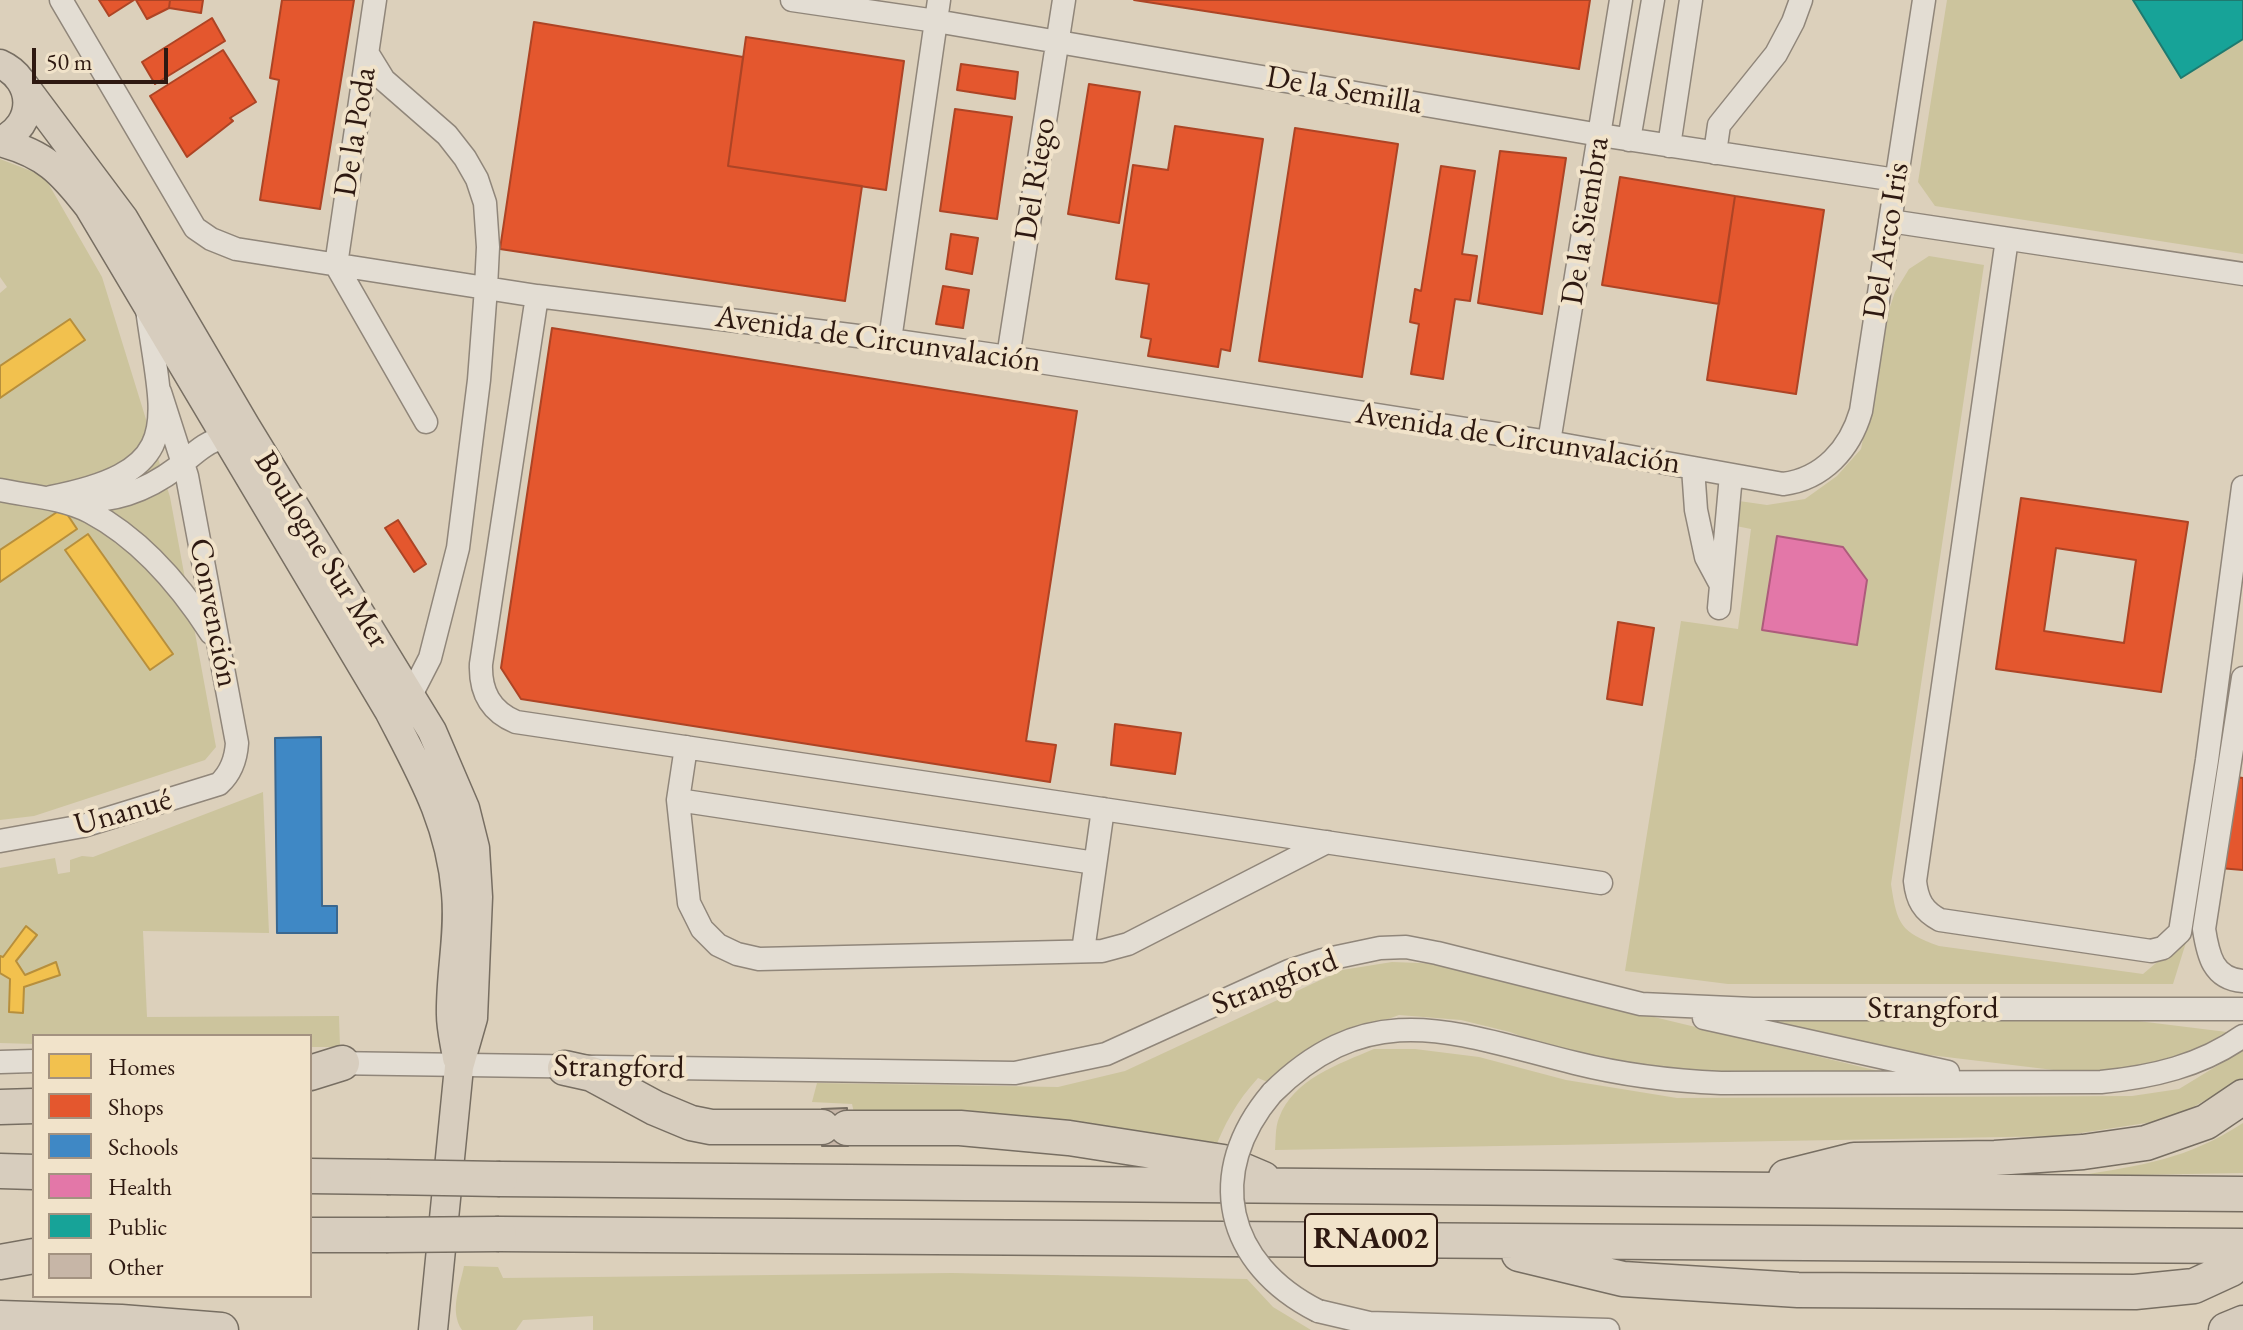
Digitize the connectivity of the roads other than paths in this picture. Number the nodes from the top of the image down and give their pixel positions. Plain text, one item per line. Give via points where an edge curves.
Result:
1 (61, 0) edge
2 (375, 0) edge
3 (792, 0) edge
4 (1064, 0) edge
5 (1621, 0) edge
6 (1653, 0) edge
7 (1691, 0) edge
8 (1801, 0) edge
9 (1924, 0) edge
10 (938, 10) edge
11 (1058, 42) junction
12 (368, 54) junction
13 (8, 66) edge
14 (1600, 135) junction
15 (1629, 140) junction
16 (0, 141) edge
17 (1669, 146) junction
18 (1715, 153) junction
19 (1896, 180) junction
20 (1890, 221) junction
21 (2007, 239) junction
22 (336, 265) junction
23 (2243, 274) edge
24 (486, 288) junction
25 (537, 296) junction
26 (146, 300) junction
27 (890, 340) junction
28 (1008, 357) junction
29 (160, 392) junction
30 (426, 422) dead end
31 (226, 437) junction
32 (1549, 442) junction
33 (182, 463) junction
34 (1693, 468) junction
35 (1823, 470) joint
36 (1731, 475) junction
37 (2243, 487) edge
38 (0, 490) edge
39 (46, 498) junction
40 (2240, 533) edge
41 (1721, 585) junction
42 (1719, 608) dead end
43 (218, 644) junction
44 (2243, 678) edge
45 (411, 695) junction
46 (686, 747) junction
47 (233, 763) joint
48 (678, 800) junction
49 (1103, 809) junction
50 (0, 841) edge
51 (1327, 842) junction
52 (1095, 863) junction
53 (1601, 883) dead end
54 (1083, 951) junction
55 (2243, 981) edge
56 (1641, 1004) junction
57 (2243, 1009) edge
58 (2243, 1036) edge
59 (32, 1061) edge
60 (0, 1062) edge
61 (321, 1066) edge
62 (459, 1067) junction
63 (565, 1068) junction
64 (1993, 1081) junction
65 (2243, 1097) edge
66 (32, 1106) edge
67 (0, 1107) edge
68 (0, 1171) edge
69 (32, 1172) edge
70 (312, 1176) edge
71 (1278, 1185) junction
72 (1735, 1189) junction
73 (2243, 1194) edge
74 (312, 1235) edge
75 (1464, 1240) junction
76 (32, 1256) edge
77 (2237, 1258) edge
78 (0, 1262) edge
79 (0, 1318) edge
80 (2243, 1323) edge
81 (221, 1330) edge
82 (433, 1330) edge
83 (1608, 1330) edge
84 (2226, 1330) edge

1 - 22 street, Avenida de Circunvalación via 195,228 236,249
2 - 12 street, De la Poda
3 - 10 street, De la Semilla
4 - 11 street, Del Riego
5 - 14 street, De la Siembra
6 - 15 street
7 - 17 street
8 - 18 street via 1776,54 1719,125
9 - 19 street, Del Arco Iris
10 - 11 street, De la Semilla
10 - 27 street
11 - 14 street, De la Semilla
11 - 28 street, Del Riego
12 - 22 street, De la Poda
12 - 24 street via 384,80 447,135 477,179 485,203
13 - 16 main road via 28,106 11,136
13 - 45 main road, Boulogne Sur Mer via 124,219
14 - 15 street, De la Semilla
14 - 32 street, De la Siembra
15 - 17 street, De la Semilla
16 - 26 main road, Boulogne Sur Mer via 43,157 62,173
17 - 18 street, De la Semilla
18 - 19 street, De la Semilla
19 - 20 street, Del Arco Iris
20 - 21 street
20 - 35 street, Del Arco Iris via 1861,411 1842,451
21 - 23 street
21 - 40 street via 1915,881 1928,914 2151,951 2172,943 2180,932 2194,850
22 - 24 street, Avenida de Circunvalación
22 - 30 street
24 - 25 street, Avenida de Circunvalación
24 - 45 street via 458,548 434,645
25 - 27 street, Avenida de Circunvalación
25 - 46 street via 481,664 484,692 502,716 516,722
26 - 29 street
26 - 31 main road, Boulogne Sur Mer
27 - 28 street, Avenida de Circunvalación
28 - 32 street, Avenida de Circunvalación
29 - 33 street, Convención
29 - 39 street via 158,433 141,460 104,484
31 - 33 street via 214,439
31 - 62 main road, Boulogne Sur Mer via 389,711 440,814 457,896 451,1017
32 - 34 street, Avenida de Circunvalación
33 - 39 street via 150,485 107,501
33 - 43 street, Convención
34 - 36 street, Avenida de Circunvalación
34 - 41 street via 1706,557
35 - 36 street, Avenida de Circunvalación via 1783,484
36 - 41 street
37 - 40 street
38 - 39 street
39 - 43 street via 89,512 128,539 176,582
41 - 42 street
43 - 47 street, Convención via 237,743
44 - 55 street via 2204,929 2217,971
45 - 62 main road, Boulogne Sur Mer via 447,761 475,848 473,1018
46 - 48 street
46 - 49 street
47 - 50 street, Unanué via 219,784 105,821
48 - 52 street
48 - 54 street via 689,903 702,929 737,954 759,959
49 - 51 street
49 - 52 street
51 - 53 street
51 - 54 street via 1128,944
52 - 54 street
56 - 57 street, Strangford via 1753,1009
56 - 63 street, Strangford via 1437,953 1380,948 1289,971 1106,1054 1030,1071
56 - 64 street
58 - 64 street via 2201,1060 2135,1079
59 - 60 street
61 - 62 street, Strangford
62 - 63 street, Strangford
62 - 82 main road, Boulogne Sur Mer
63 - 71 highway via 592,1074 675,1118 701,1125 960,1128 1069,1138 1223,1162
64 - 83 street, bridge via 1670,1080 1579,1064 1481,1038 1398,1029 1332,1046 1296,1069 1253,1115 1233,1170 1232,1200 1251,1256 1292,1298 1318,1311 1369,1323
65 - 72 highway via 2206,1122 2146,1143 2010,1157 1854,1160
66 - 67 highway
68 - 69 highway
70 - 71 highway, RNA002, bridge
71 - 72 highway, RNA002
72 - 73 highway, RNA002
74 - 75 highway, RNA002, bridge
75 - 77 highway, RNA002
75 - 77 highway via 1623,1279 1798,1290 2135,1292 2194,1286
76 - 78 highway
79 - 81 highway
80 - 84 highway

